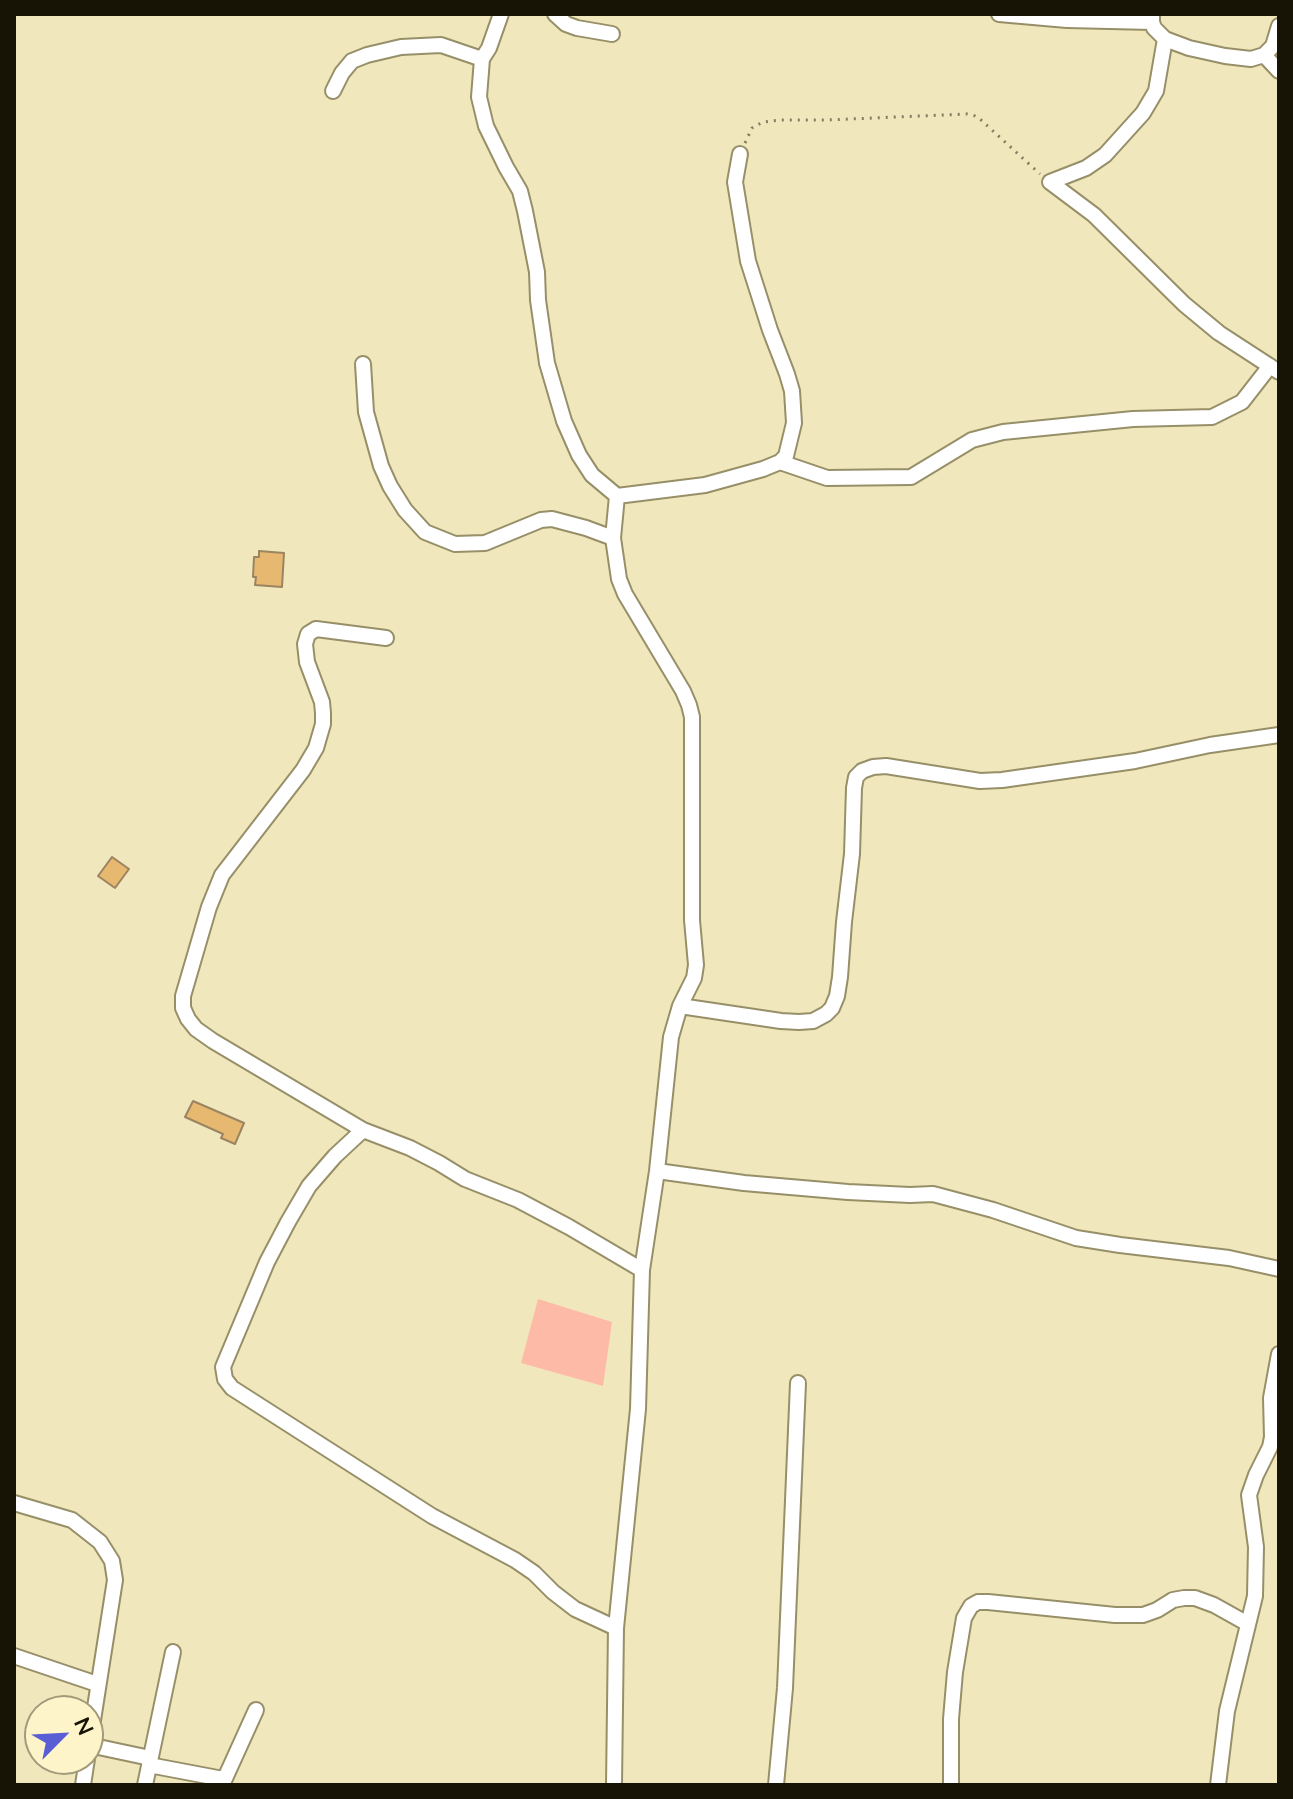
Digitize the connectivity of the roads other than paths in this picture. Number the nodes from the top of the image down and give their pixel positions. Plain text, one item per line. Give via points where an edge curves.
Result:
1 (501, 14) edge
2 (555, 14) edge
3 (999, 14) edge
4 (1152, 18) edge
5 (1279, 26) edge
6 (612, 34) dead end
7 (1165, 39) junction
8 (1264, 55) junction
9 (482, 59) junction
10 (1279, 71) edge
11 (333, 91) dead end
12 (740, 154) road end
13 (363, 364) dead end
14 (1275, 369) edge
15 (780, 462) junction
16 (617, 496) junction
17 (613, 538) junction
18 (386, 638) dead end
19 (1279, 735) edge
20 (680, 1006) junction
21 (363, 1130) junction
22 (657, 1171) junction
23 (1279, 1269) edge
24 (642, 1270) junction
25 (1279, 1354) edge
26 (798, 1383) dead end
27 (1275, 1448) edge
28 (14, 1503) edge
29 (1248, 1624) junction
30 (616, 1628) junction
31 (173, 1652) dead end
32 (14, 1656) edge
33 (97, 1684) junction
34 (96, 1695) edge
35 (256, 1710) dead end
36 (104, 1749) edge
37 (149, 1761) junction
38 (222, 1782) edge
39 (145, 1785) edge
40 (614, 1785) edge
41 (776, 1785) edge
42 (951, 1785) edge
43 (1218, 1785) edge

1 - 9 street
2 - 6 street via 577,28
3 - 4 street
4 - 7 street
5 - 8 street
7 - 8 street via 1225,56
7 - 14 street via 1156,91 1143,113 1105,155 1050,182 1094,215 1195,314
8 - 10 street
9 - 11 street via 441,45 401,47 352,61
9 - 16 street via 479,97 486,126 520,191 537,272 547,363 564,421 592,475
12 - 15 street via 735,182 748,261 792,391 794,423
13 - 17 street via 366,412 381,466 405,510 425,532 455,544 485,543 552,519
14 - 15 street via 1242,402 1212,417 1003,432 972,440 911,477 827,478
15 - 16 street via 705,485
16 - 17 street
17 - 20 street via 625,594 683,691 692,717 696,965
18 - 21 street via 316,629 308,634 307,662 323,713 316,748 222,875 183,996 183,1008 196,1029
19 - 20 street via 1002,780 886,766 862,771 854,788 840,977 832,1008 813,1021 799,1022
20 - 22 street via 671,1037
21 - 24 street via 518,1200
21 - 30 street via 309,1186 288,1222 223,1367 225,1379 432,1516 515,1560 575,1609
22 - 23 street via 833,1191 933,1194 1076,1238
22 - 24 street
24 - 30 street via 638,1409
25 - 27 street via 1271,1398
26 - 41 street
27 - 29 street via 1249,1495 1256,1547 1255,1596
28 - 33 street via 72,1520 100,1542 112,1561 115,1580
29 - 42 street via 1195,1598 1173,1600 1143,1615 978,1602 964,1618 955,1672
29 - 43 street via 1227,1711
30 - 40 street
31 - 37 street
32 - 33 street
33 - 34 street
35 - 38 street
36 - 37 street
37 - 38 street
37 - 39 street

